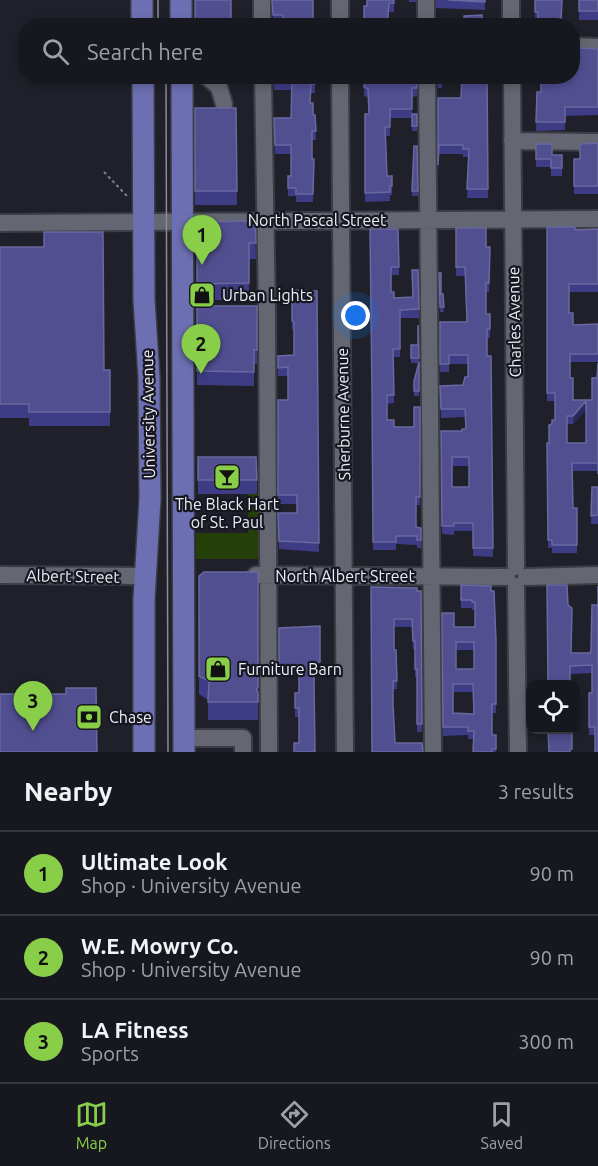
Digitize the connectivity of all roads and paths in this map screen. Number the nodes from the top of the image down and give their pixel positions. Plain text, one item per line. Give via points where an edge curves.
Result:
1 (142, 0) edge
2 (181, 0) edge
3 (262, 0) edge
4 (340, 0) edge
5 (426, 0) edge
6 (511, 0) edge
7 (142, 18) edge
8 (181, 18) edge
9 (262, 18) edge
10 (340, 18) edge
11 (426, 18) edge
12 (511, 18) edge
13 (580, 46) edge
14 (598, 47) edge
15 (142, 84) edge
16 (182, 84) edge
17 (215, 84) edge
18 (263, 84) edge
19 (340, 84) edge
20 (427, 84) edge
21 (512, 84) edge
22 (224, 104) dead end
23 (512, 141) junction
24 (598, 142) edge
25 (104, 172) dead end
26 (132, 202) dead end
27 (428, 219) junction
28 (598, 219) edge
29 (265, 220) junction
30 (340, 220) junction
31 (513, 220) junction
32 (182, 222) junction
33 (0, 223) edge
34 (143, 224) junction
35 (0, 575) edge
36 (244, 575) edge
37 (345, 575) junction
38 (598, 575) edge
39 (145, 576) junction
40 (268, 576) junction
41 (431, 576) junction
42 (516, 577) junction
43 (184, 745) edge
44 (144, 752) edge
45 (243, 752) edge
46 (268, 752) edge
47 (345, 752) edge
48 (433, 752) edge
49 (518, 752) edge

1 - 7 main road
2 - 8 main road
3 - 9 street
4 - 10 street
5 - 11 street
6 - 12 street
13 - 14 street
15 - 34 main road, University Avenue
16 - 32 main road, University Avenue
17 - 22 street
18 - 29 street
19 - 30 street, Sherburne Avenue
20 - 27 street
21 - 23 street, Charles Avenue
23 - 24 street
23 - 31 street, Charles Avenue
25 - 26 path
27 - 30 street, North Pascal Street
27 - 31 street, North Pascal Street
27 - 41 street
28 - 31 street, North Pascal Street
29 - 30 street, North Pascal Street
29 - 32 street, North Pascal Street
29 - 40 street
30 - 37 street, Sherburne Avenue
31 - 42 street, Charles Avenue
32 - 34 street, North Pascal Street
32 - 43 main road, University Avenue via 190,575
33 - 34 street, North Pascal Street
34 - 39 main road, University Avenue via 150,499
35 - 39 street, Albert Street
36 - 40 street, North Albert Street
37 - 40 street, North Albert Street
37 - 41 street, North Albert Street
37 - 47 street, Sherburne Avenue
38 - 42 street, North Albert Street
39 - 44 main road, University Avenue
40 - 46 street
41 - 42 street, North Albert Street
41 - 48 street
42 - 49 street, Charles Avenue
43 - 45 street via 243,738

